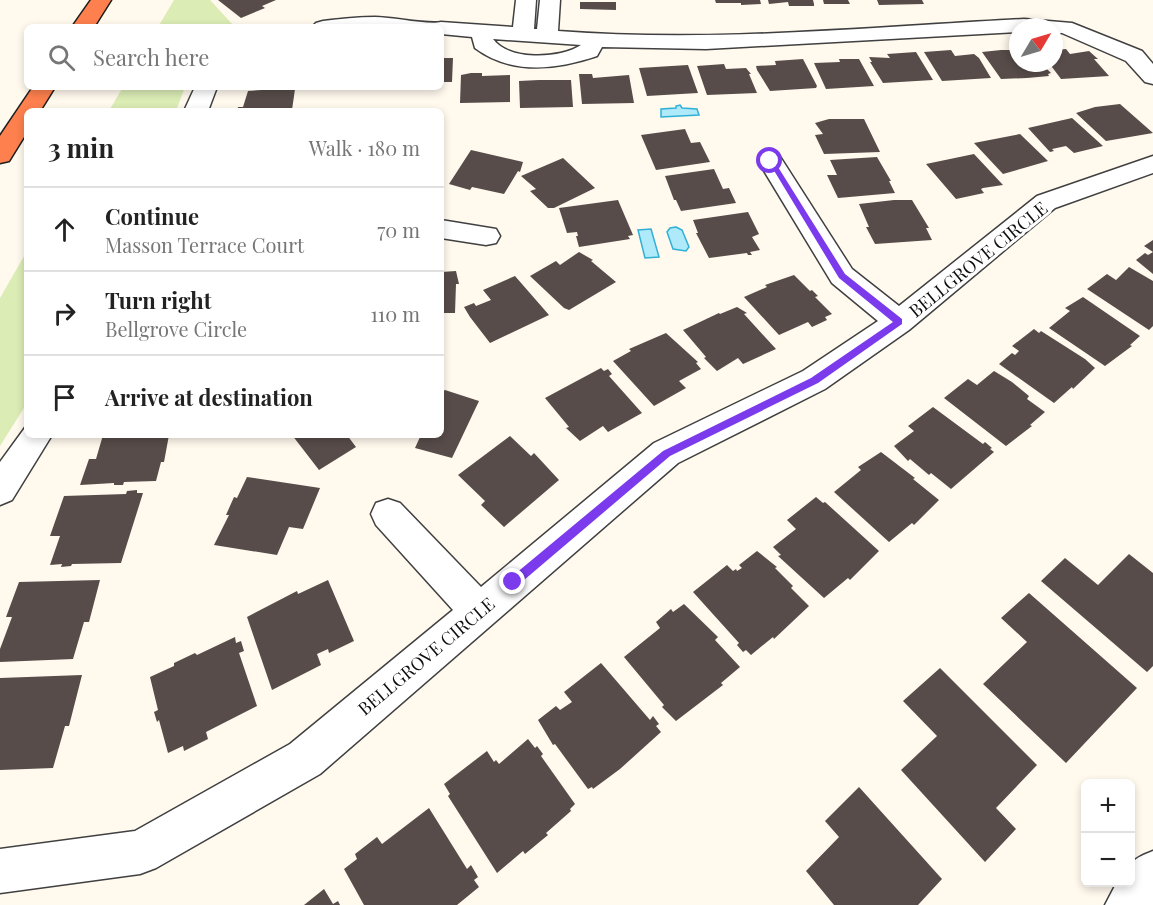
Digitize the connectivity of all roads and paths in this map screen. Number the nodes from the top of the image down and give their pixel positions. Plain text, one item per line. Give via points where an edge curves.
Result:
1 (101, 0) edge
2 (526, 0) edge
3 (550, 0) edge
4 (1107, 21) dead end
5 (85, 24) edge
6 (362, 24) edge
7 (388, 24) edge
8 (1065, 27) junction
9 (444, 28) edge
10 (482, 31) junction
11 (1132, 32) dead end
12 (523, 34) junction
13 (547, 36) junction
14 (594, 40) junction
15 (1134, 56) junction
16 (1153, 77) edge
17 (42, 90) edge
18 (205, 90) edge
19 (31, 108) edge
20 (197, 108) edge
21 (24, 118) edge
22 (0, 155) edge
23 (770, 161) dead end
24 (1153, 164) edge
25 (444, 229) edge
26 (486, 236) dead end
27 (899, 322) junction
28 (34, 438) edge
29 (0, 490) edge
30 (388, 514) dead end
31 (479, 611) junction
32 (0, 871) edge
33 (1153, 873) edge
34 (1128, 905) edge

1 - 5 highway
2 - 12 street
3 - 13 street
4 - 8 street via 1090,20
6 - 7 street
8 - 14 street via 1024,25 706,43
8 - 15 street
9 - 10 street
10 - 12 street
10 - 14 street via 483,43 494,53 517,59 554,61 576,56 589,51
11 - 15 street via 1137,43
12 - 13 street
13 - 14 street
15 - 16 street
17 - 19 highway
18 - 20 street
21 - 22 highway
23 - 27 street via 842,276
24 - 27 street, BELLGROVE CIRCLE via 1046,202
25 - 26 street
27 - 31 street, BELLGROVE CIRCLE via 814,381 666,453
28 - 29 street
30 - 31 street
31 - 32 street, BELLGROVE CIRCLE via 306,759 140,852
33 - 34 street

